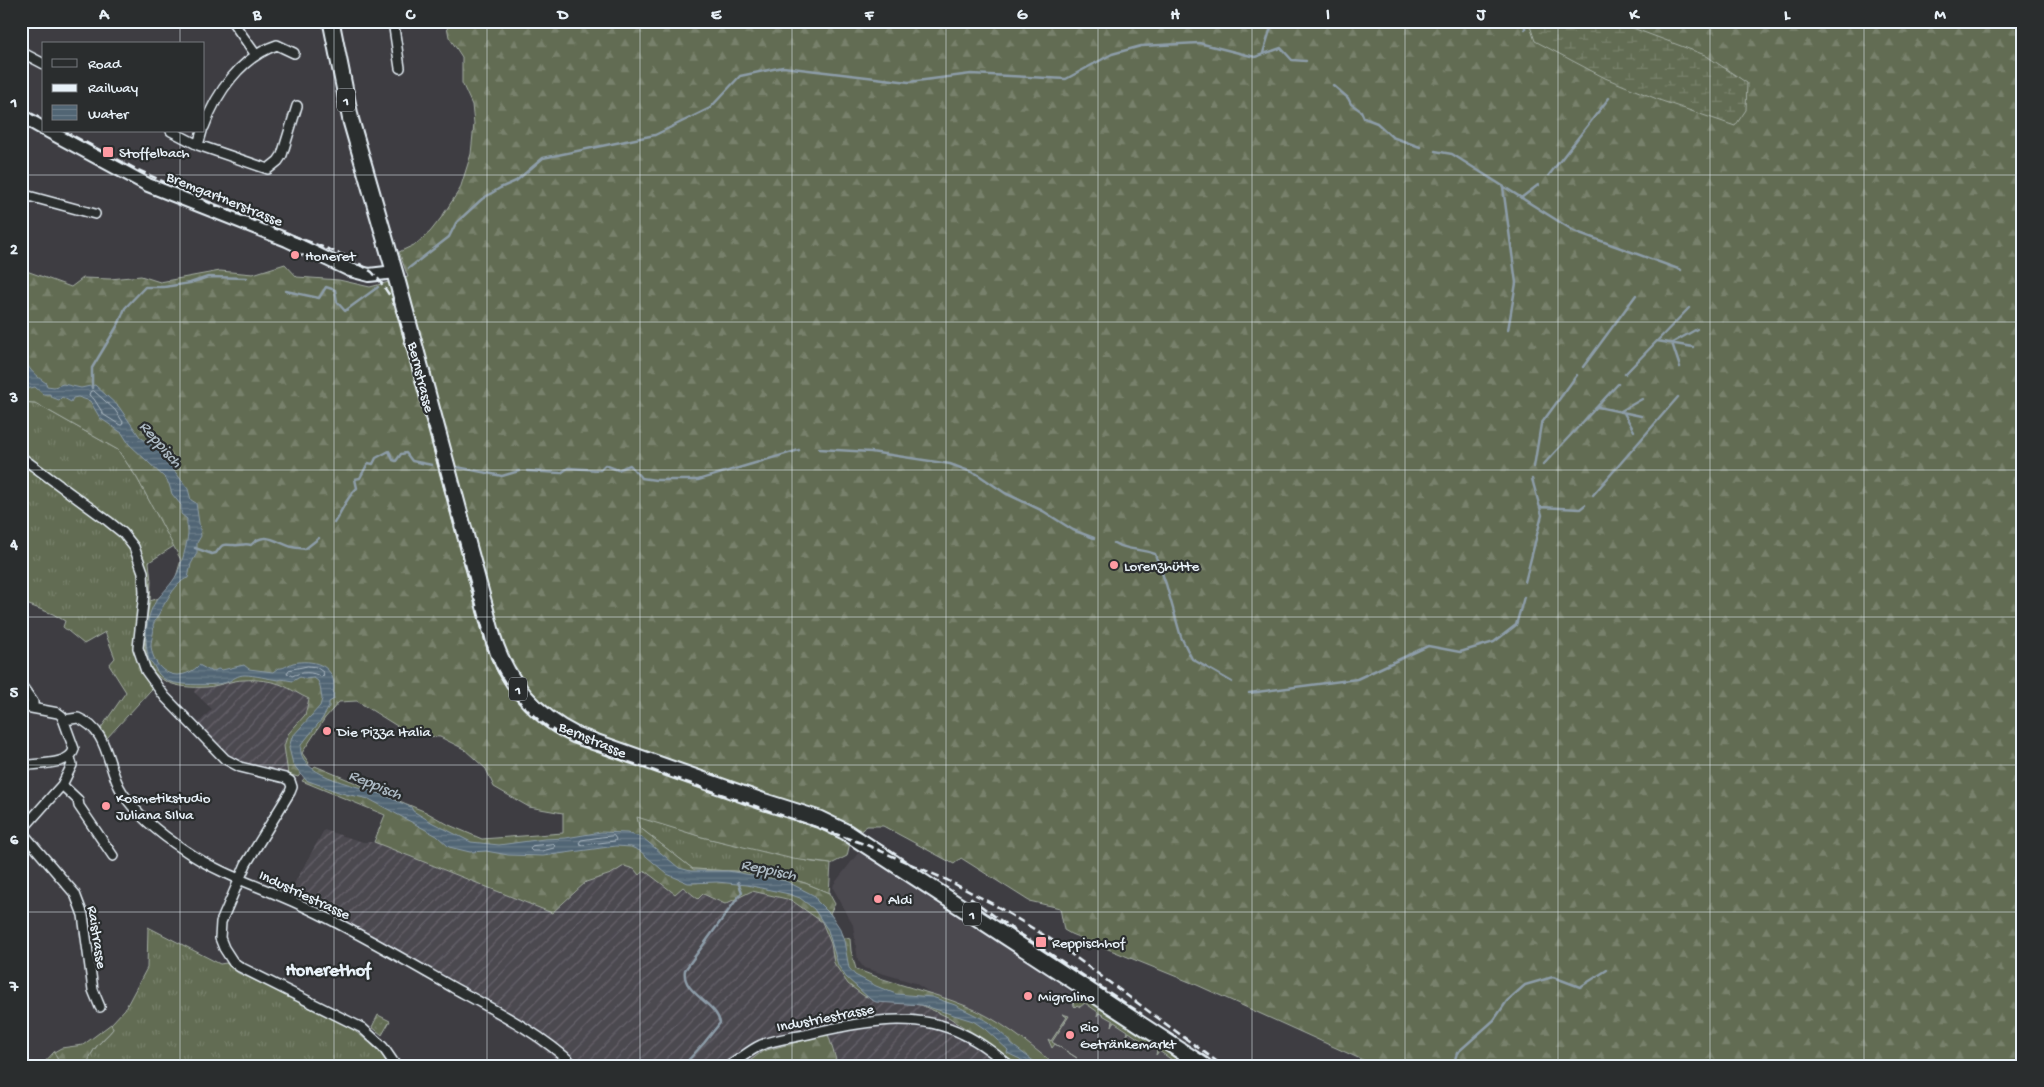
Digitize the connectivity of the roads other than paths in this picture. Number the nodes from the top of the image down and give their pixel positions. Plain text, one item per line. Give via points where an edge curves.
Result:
1 (123, 21) edge
2 (138, 21) edge
3 (232, 21) edge
4 (330, 21) edge
5 (393, 21) edge
6 (21, 52) edge
7 (294, 52) dead end
8 (256, 55) junction
9 (42, 63) edge
10 (400, 68) dead end
11 (297, 106) dead end
12 (21, 116) edge
13 (205, 124) edge
14 (42, 128) edge
15 (50, 132) edge
16 (174, 132) edge
17 (202, 132) edge
18 (198, 145) junction
19 (21, 194) edge
20 (95, 214) dead end
21 (395, 272) junction
22 (21, 456) edge
23 (21, 685) edge
24 (21, 706) edge
25 (33, 707) junction
26 (64, 720) junction
27 (70, 758) junction
28 (21, 766) edge
29 (62, 785) junction
30 (21, 831) edge
31 (113, 856) dead end
32 (239, 879) junction
33 (100, 1007) dead end
34 (396, 1066) edge
35 (575, 1066) edge
36 (729, 1066) edge
37 (1010, 1066) edge
38 (1204, 1066) edge

1 - 2 street
3 - 8 street
4 - 21 main road, Bernstrasse / 1 via 350,121
5 - 10 street
6 - 9 street
7 - 8 street via 277,45
8 - 13 street via 230,79 210,108
11 - 18 street via 282,155 268,169
12 - 14 main road
15 - 21 main road, Bremgartnerstrasse via 148,184 287,240 350,270 369,276
16 - 18 street
17 - 18 street
19 - 20 street
21 - 38 main road, Bernstrasse / 1 via 495,647 506,672 530,703 575,735 836,826
22 - 32 street via 123,533 134,547 143,572 144,593 138,648 146,671 165,697 225,759 240,768 290,781 292,787
23 - 25 street
24 - 25 street, Industriestrasse
25 - 26 street, Industriestrasse via 58,712
26 - 27 street via 74,745
26 - 32 street, Industriestrasse via 78,718 96,729 102,738 114,779 130,803 160,831 198,860
27 - 28 street
27 - 29 street via 72,765
29 - 30 street
29 - 31 street via 78,800
30 - 33 street, Raistrasse via 80,904 93,990
32 - 34 street via 221,922 220,938 233,962 362,1028 383,1047
32 - 35 street, Industriestrasse via 305,907 435,977 536,1035
36 - 37 street, Industriestrasse via 771,1042 866,1022 891,1020 931,1024 961,1033 976,1040

